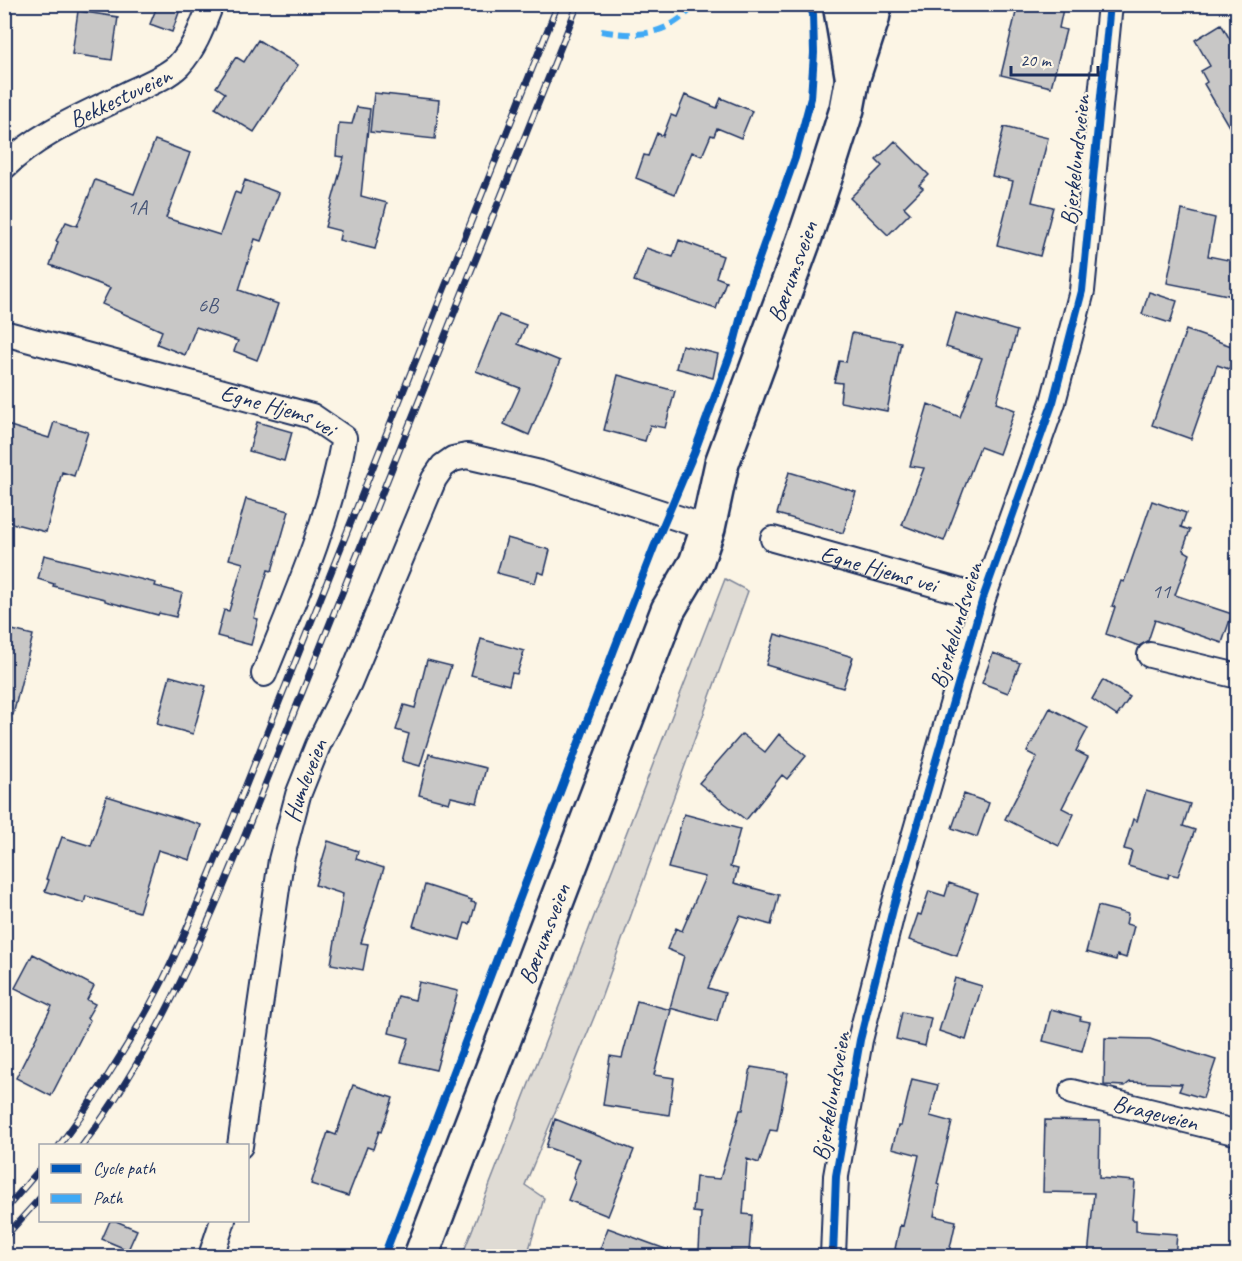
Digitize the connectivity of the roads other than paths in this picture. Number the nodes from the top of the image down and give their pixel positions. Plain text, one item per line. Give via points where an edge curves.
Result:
1 (212, 4) edge
2 (840, 4) edge
3 (875, 4) edge
4 (1110, 4) edge
5 (853, 77) junction
6 (4, 167) edge
7 (4, 333) edge
8 (699, 524) junction
9 (773, 539) dead end
10 (983, 598) junction
11 (1150, 655) dead end
12 (264, 674) dead end
13 (1238, 676) edge
14 (1072, 1092) dead end
15 (1238, 1134) edge
16 (240, 1144) edge
17 (223, 1222) edge
18 (211, 1257) edge
19 (421, 1257) edge
20 (833, 1257) edge

1 - 6 street, Bekkestuveien via 195,45 177,67 44,135
2 - 5 main road, Bærumsveien
3 - 5 main road, Bærumsveien
4 - 10 street, Bjerkelundsveien via 1082,291 1053,402
5 - 8 main road, Bærumsveien via 847,110 804,240
7 - 12 street, Egne Hjems vei via 312,417 344,438 338,473
8 - 16 street, Humleveien via 540,473 467,456 443,466 298,795 281,860
8 - 19 main road, Bærumsveien via 674,555 668,610
9 - 10 street, Egne Hjems vei
10 - 20 street, Bjerkelundsveien via 893,909 860,1040 836,1176
11 - 13 street
14 - 15 street, Brageveien
17 - 18 street

